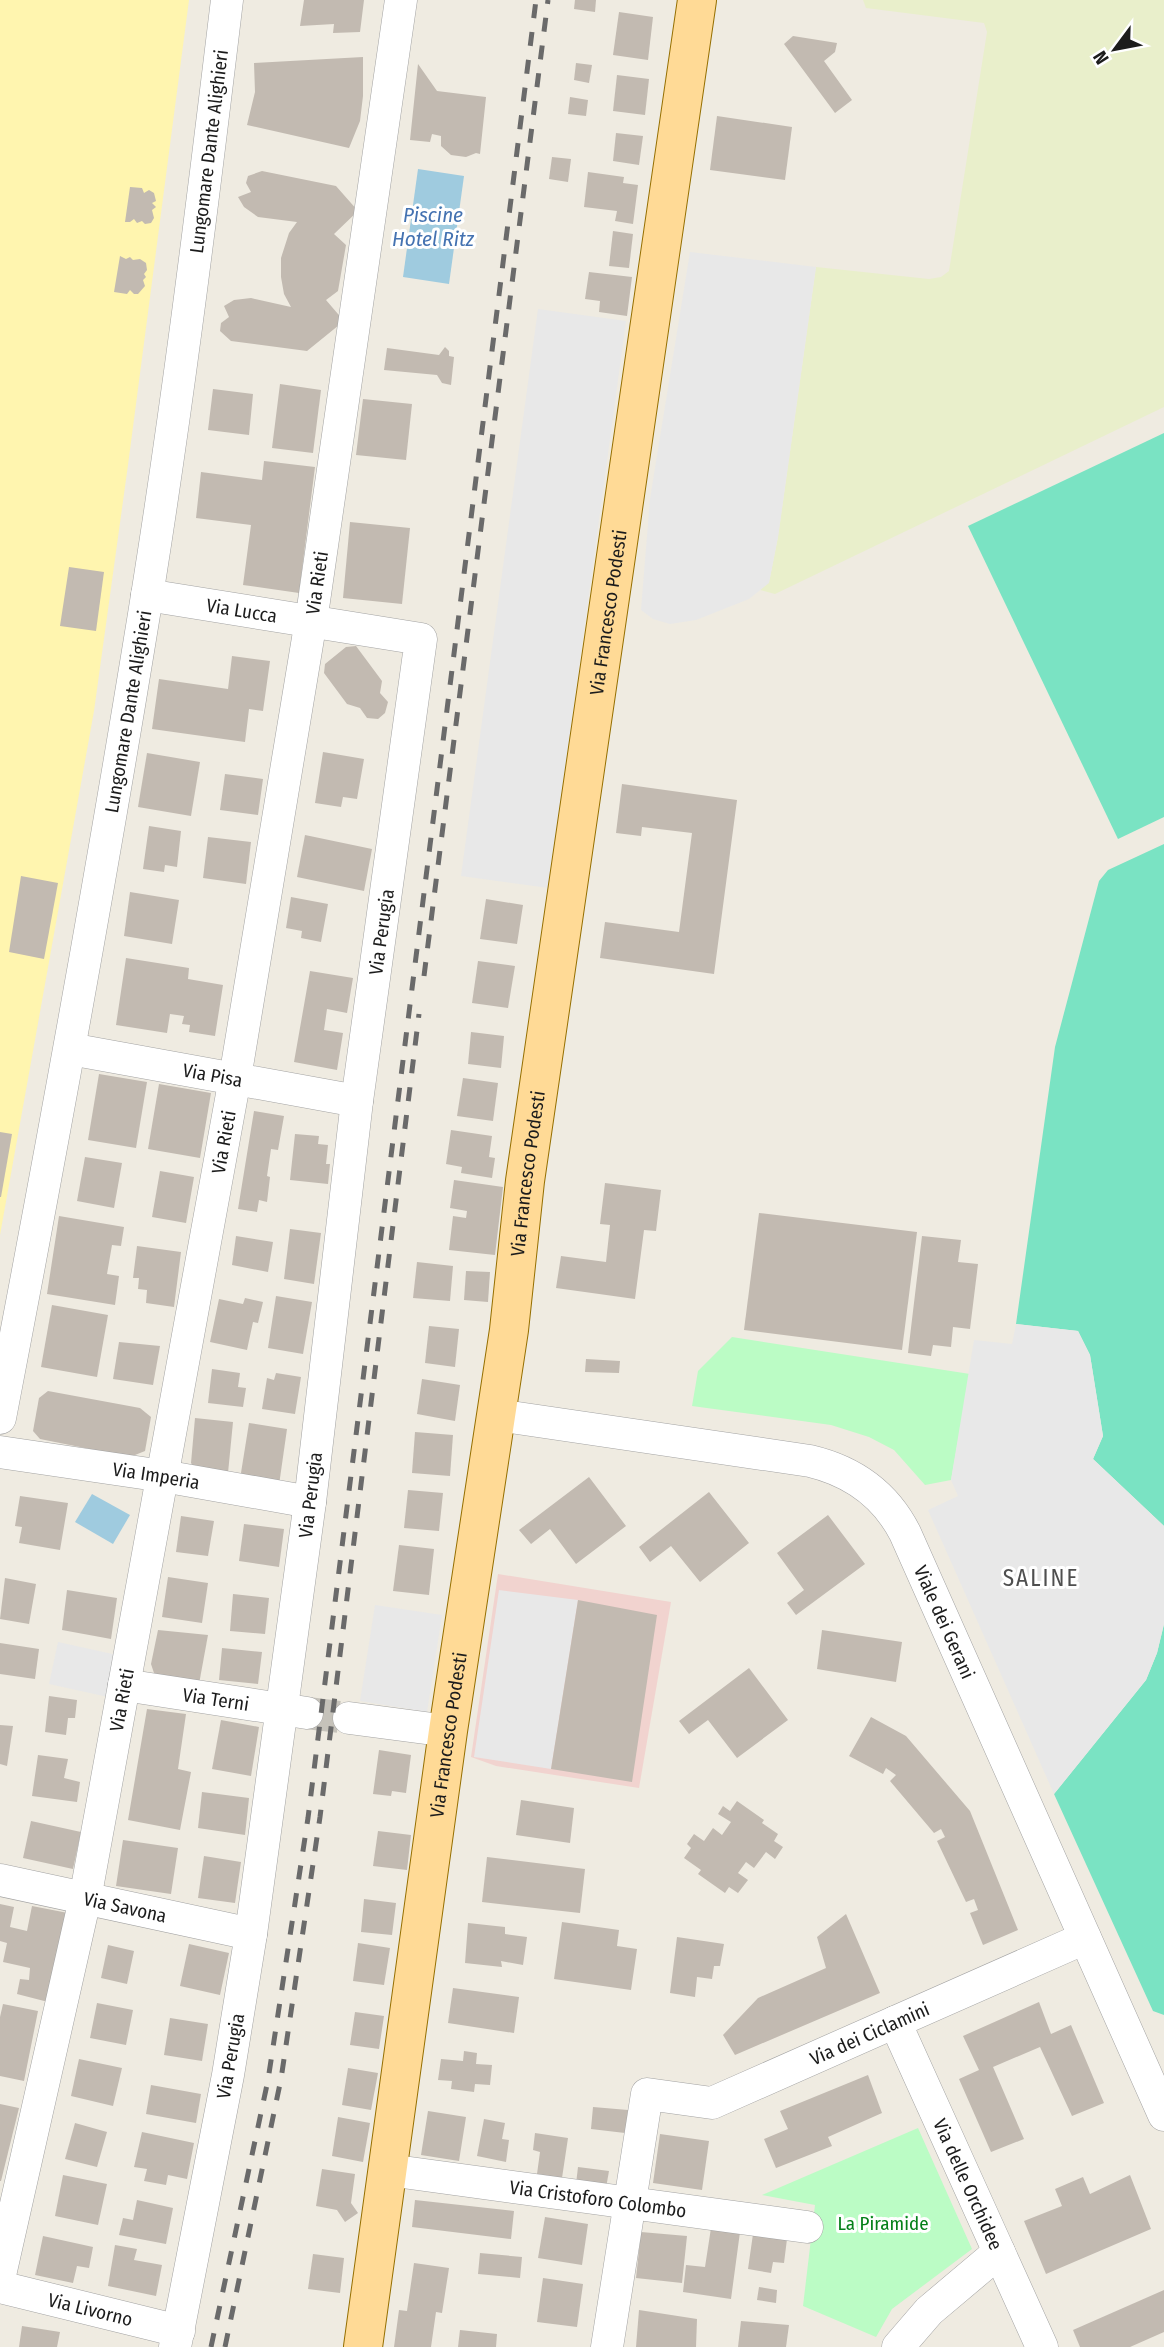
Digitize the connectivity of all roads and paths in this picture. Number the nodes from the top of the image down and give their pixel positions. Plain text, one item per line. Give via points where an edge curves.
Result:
1 (227, 0) edge
2 (401, 0) edge
3 (697, 0) edge
4 (147, 595) junction
5 (311, 620) junction
6 (421, 639) joint
7 (69, 1049) junction
8 (235, 1078) junction
9 (357, 1101) junction
10 (497, 1415) junction
11 (0, 1418) edge
12 (0, 1452) edge
13 (163, 1476) junction
14 (310, 1502) junction
15 (124, 1685) junction
16 (294, 1711) junction
17 (349, 1718) tunnel mouth
18 (448, 1731) junction
19 (0, 1880) edge
20 (85, 1899) junction
21 (251, 1934) junction
22 (1085, 1938) junction
23 (895, 2022) junction
24 (1164, 2115) edge
25 (388, 2170) junction
26 (630, 2202) junction
27 (807, 2227) dead end
28 (999, 2252) junction
29 (0, 2275) edge
30 (0, 2287) edge
31 (177, 2339) edge
32 (363, 2347) edge
33 (607, 2347) edge
34 (898, 2347) edge
35 (1042, 2347) edge

1 - 4 street, Lungomare Dante Alighieri via 194,279
2 - 5 street, Via Rieti
3 - 10 main road, Via Francesco Podesti via 525,1181
4 - 5 street, Via Lucca
4 - 7 street, Lungomare Dante Alighieri
5 - 6 street, Via Lucca
5 - 8 street, Via Rieti
6 - 9 street, Via Perugia
7 - 8 street, Via Pisa
7 - 11 street, Lungomare Dante Alighieri
8 - 9 street, Via Pisa
8 - 13 street, Via Rieti
9 - 14 street, Via Perugia
10 - 18 main road, Via Francesco Podesti
10 - 22 street, Viale dei Gerani via 810,1461 846,1472 878,1495 905,1533
12 - 13 street, Via Imperia
13 - 14 street, Via Imperia
13 - 15 street, Via Rieti
14 - 16 street, Via Perugia
15 - 16 street, Via Terni
15 - 20 street, Via Rieti
16 - 21 street, Via Perugia
17 - 18 street
18 - 25 main road, Via Francesco Podesti
19 - 20 street, Via Savona
20 - 21 street, Via Savona
20 - 29 street, Via Rieti
21 - 31 street, Via Perugia
22 - 23 street, Via dei Ciclamini
22 - 24 street, Viale dei Gerani
23 - 26 street, Via dei Ciclamini via 712,2103 647,2094
23 - 28 street, Via delle Orchidee
25 - 26 street, Via Cristoforo Colombo
25 - 32 main road, Via Francesco Podesti
26 - 27 street, Via Cristoforo Colombo
26 - 33 street
28 - 34 street via 929,2311
28 - 35 street, Via delle Orchidee
30 - 31 street, Via Livorno

